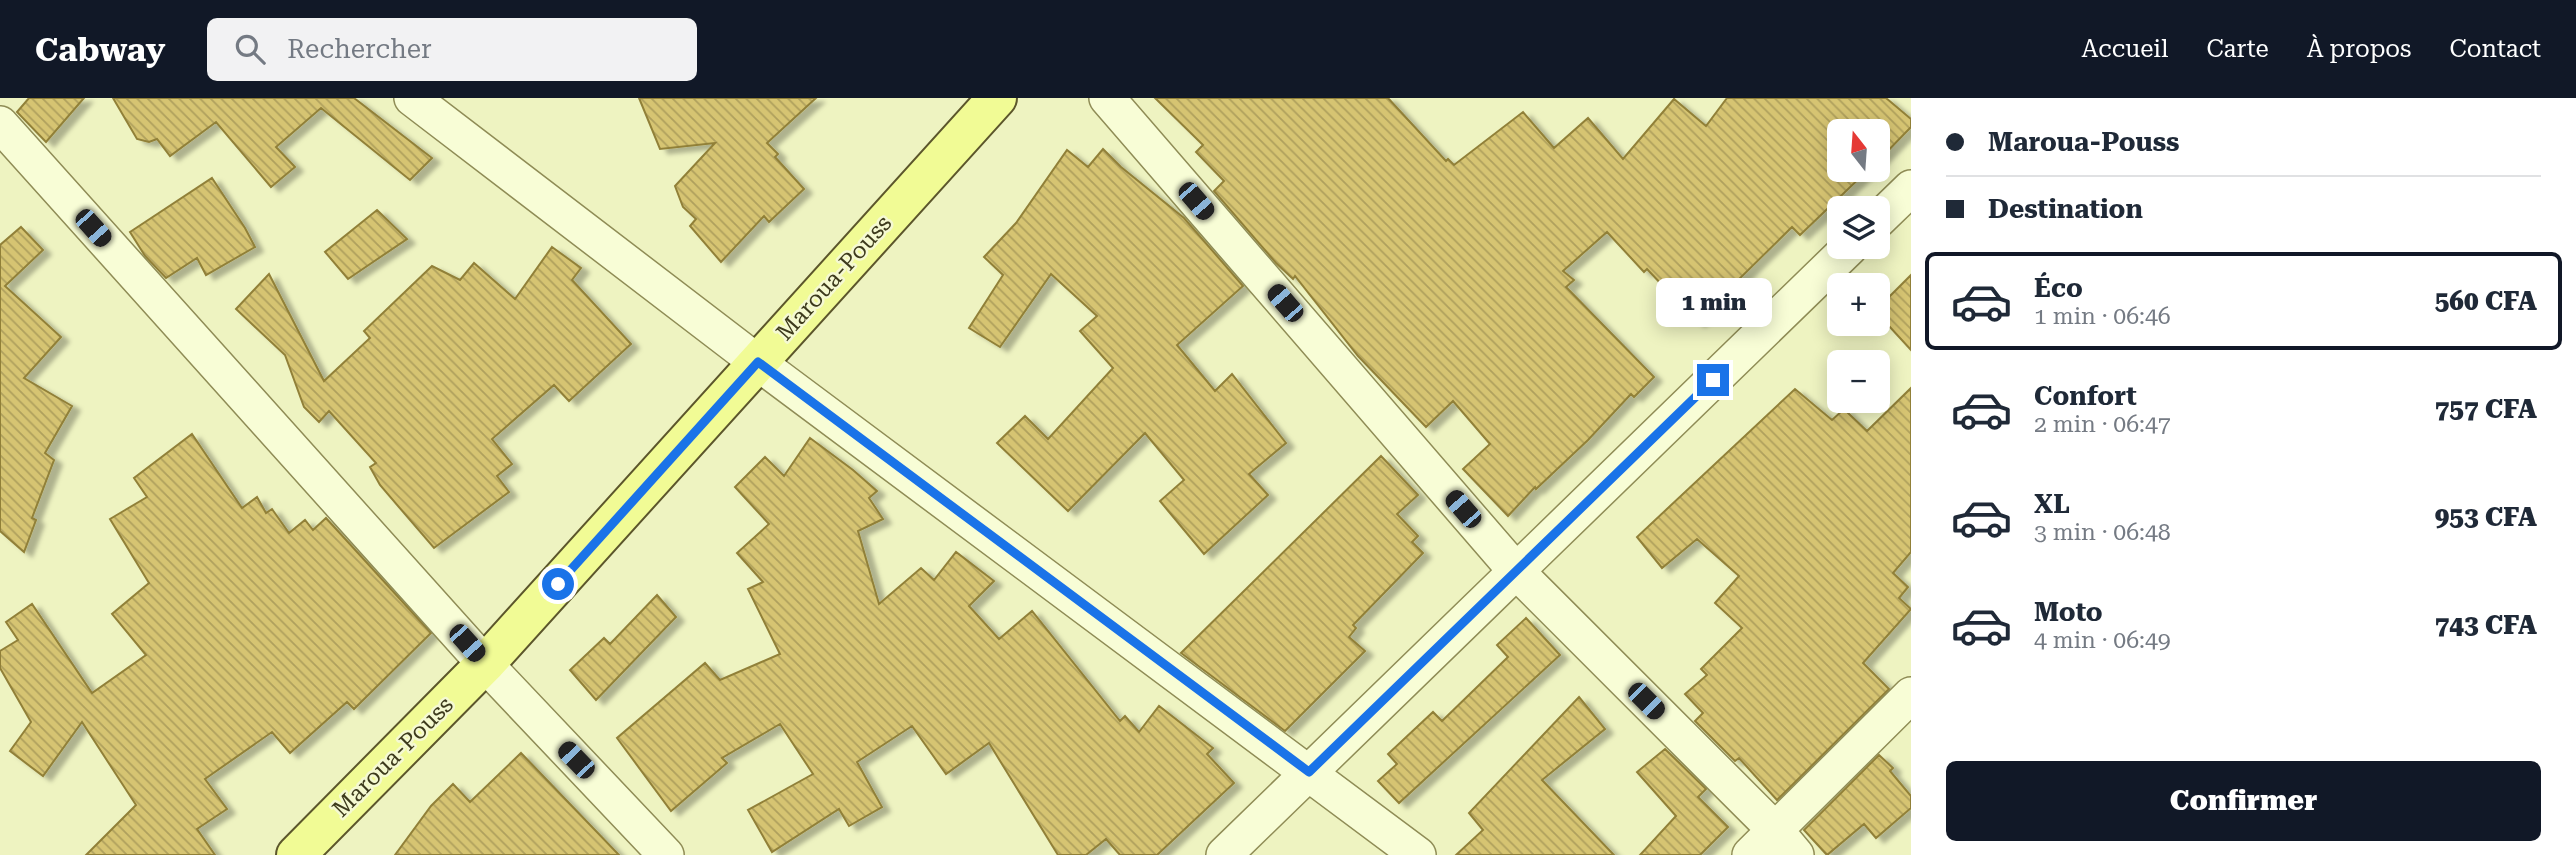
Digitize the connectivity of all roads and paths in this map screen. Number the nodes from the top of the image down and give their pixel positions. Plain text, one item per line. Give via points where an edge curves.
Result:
1 (412, 98) edge
2 (997, 98) edge
3 (1107, 98) edge
4 (0, 124) edge
5 (1911, 188) edge
6 (1890, 208) edge
7 (1838, 259) edge
8 (758, 362) junction
9 (1516, 570) junction
10 (485, 664) junction
11 (1911, 695) edge
12 (1309, 772) junction
13 (1786, 843) edge
14 (296, 855) edge
15 (666, 855) edge
16 (1224, 855) edge
17 (1418, 855) edge
18 (1750, 855) edge

1 - 8 street
2 - 8 main road, Maroua-Pouss
3 - 9 street
4 - 10 street
5 - 6 street
7 - 9 street
8 - 10 main road, Maroua-Pouss
8 - 12 street
9 - 12 street
9 - 13 street
10 - 14 main road, Maroua-Pouss
10 - 15 street
11 - 13 street
12 - 16 street
12 - 17 street
13 - 18 street

